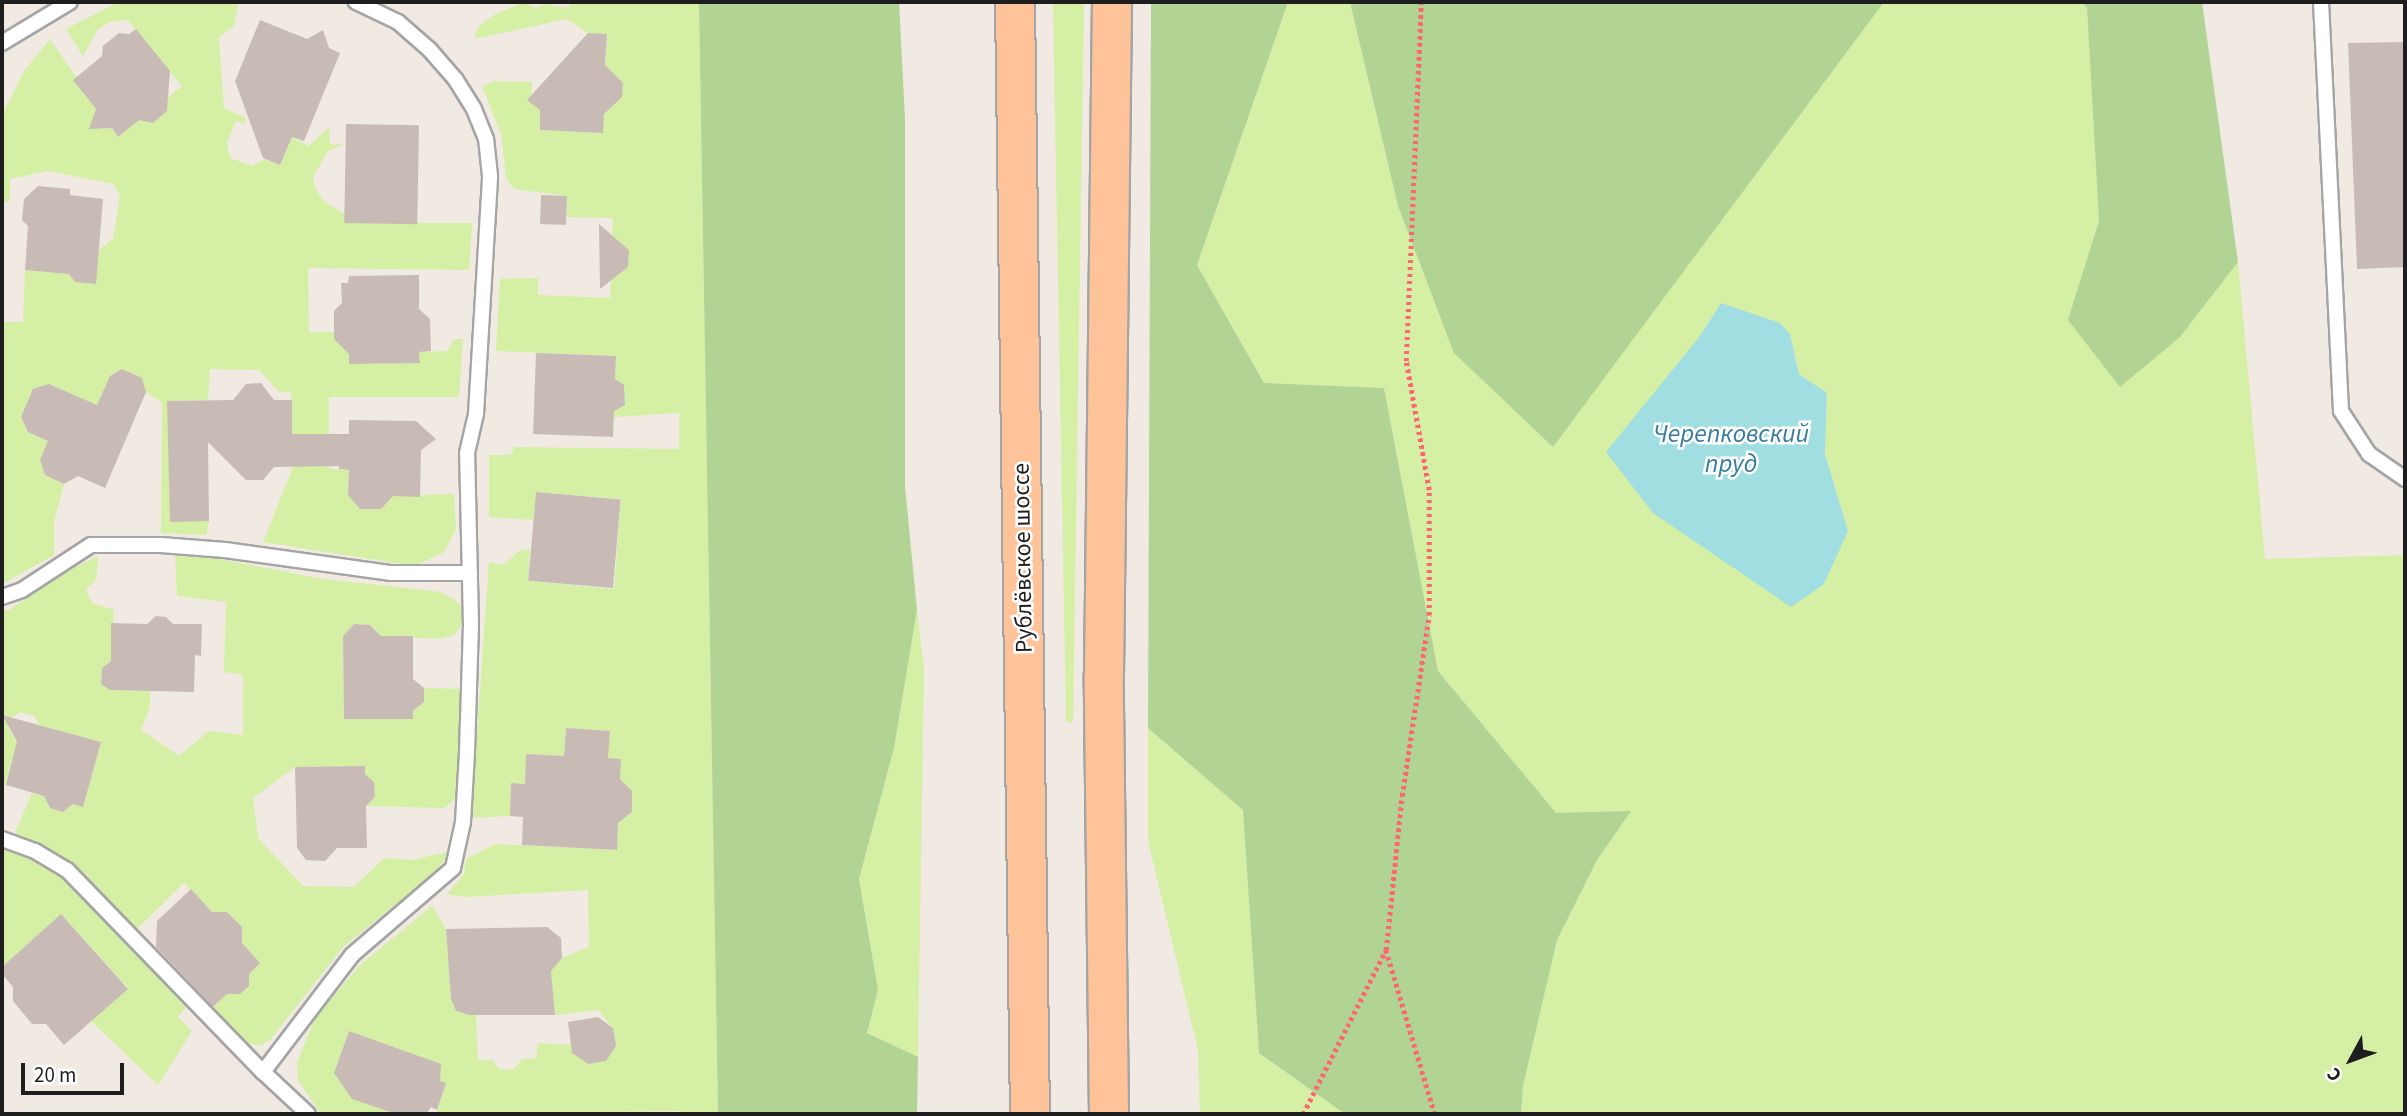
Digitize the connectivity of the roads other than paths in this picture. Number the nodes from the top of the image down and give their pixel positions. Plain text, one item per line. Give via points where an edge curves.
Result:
1 (70, 2) edge
2 (356, 2) edge
3 (1014, 2) edge
4 (1112, 2) edge
5 (2321, 2) edge
6 (2, 43) edge
7 (2405, 479) edge
8 (470, 573) junction
9 (2, 597) edge
10 (2, 839) edge
11 (262, 1072) junction
12 (308, 1114) edge
13 (1030, 1114) edge
14 (1109, 1114) edge

1 - 6 lane
2 - 8 lane via 398,22 430,50 456,80 486,139 489,176 476,415 467,453
3 - 13 main road, Рублёвское шоссе
4 - 14 main road via 1104,675
5 - 7 lane via 2342,411 2369,454
8 - 9 lane via 391,573 225,550 91,545 22,590
8 - 11 lane via 467,752 463,821 453,868 352,955
10 - 11 lane via 68,870
11 - 12 lane

